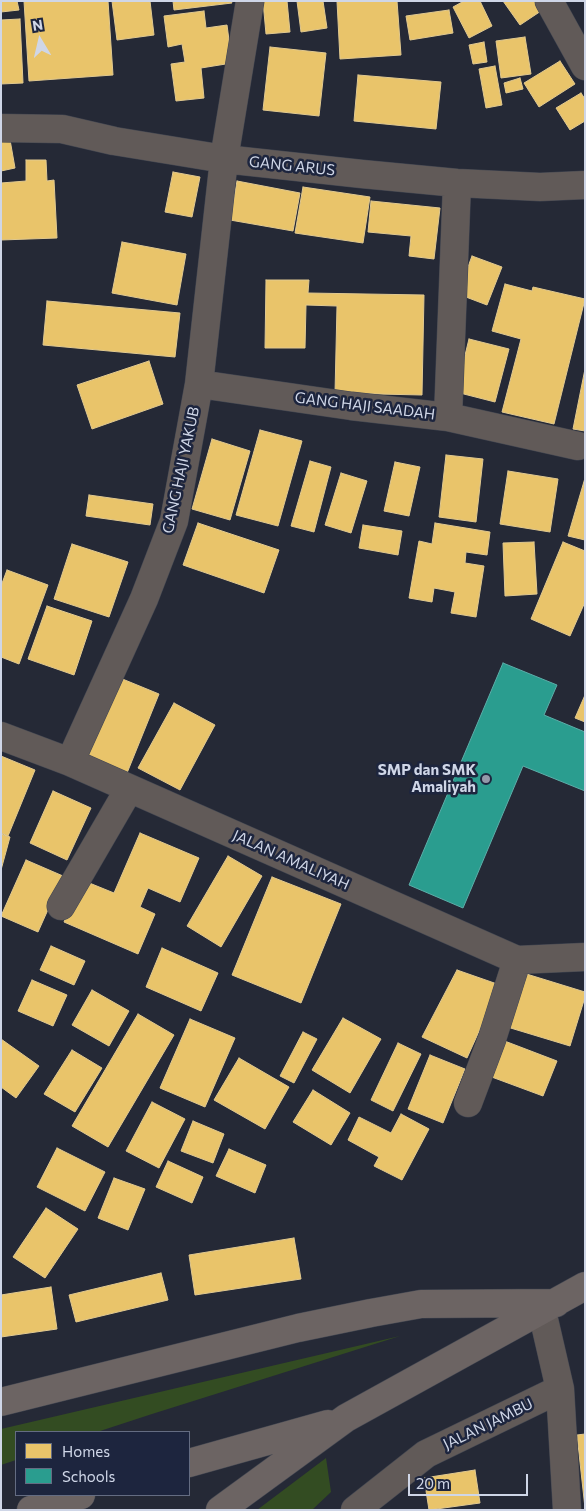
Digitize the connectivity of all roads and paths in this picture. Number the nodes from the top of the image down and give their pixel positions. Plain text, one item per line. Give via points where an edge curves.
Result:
1 (250, 1) edge
2 (549, 1) edge
3 (585, 66) edge
4 (1, 128) edge
5 (224, 159) junction
6 (457, 183) junction
7 (585, 185) edge
8 (199, 384) junction
9 (448, 417) junction
10 (578, 446) dead end
11 (1, 736) edge
12 (70, 762) junction
13 (129, 789) junction
14 (61, 906) dead end
15 (585, 957) edge
16 (517, 960) junction
17 (468, 1103) dead end
18 (585, 1286) edge
19 (549, 1307) junction
20 (560, 1389) junction
21 (1, 1402) edge
22 (346, 1418) junction
23 (190, 1463) edge
24 (78, 1496) edge
25 (31, 1510) edge
26 (220, 1510) edge
27 (355, 1510) edge
28 (567, 1510) edge

1 - 5 street, GANG HAJI YAKUB
2 - 3 street
4 - 5 street, GANG ARUS via 62,129
5 - 6 street, GANG ARUS
5 - 8 street, GANG HAJI YAKUB
6 - 7 street, GANG ARUS via 540,187
6 - 9 street, GANG HAJI SAADAH
8 - 9 street, GANG HAJI SAADAH
8 - 12 street, GANG HAJI YAKUB via 174,521 144,599
9 - 10 street
11 - 12 street, JALAN AMALIYAH
12 - 13 street, JALAN AMALIYAH
13 - 14 street
13 - 16 street, JALAN AMALIYAH
15 - 16 street, JALAN AMALIYAH
16 - 17 street
18 - 19 main road
19 - 20 street
19 - 21 main road via 421,1304 298,1328
19 - 22 main road
20 - 27 street, JALAN JAMBU via 426,1454
20 - 28 street
22 - 23 main road
22 - 26 main road
24 - 25 main road

